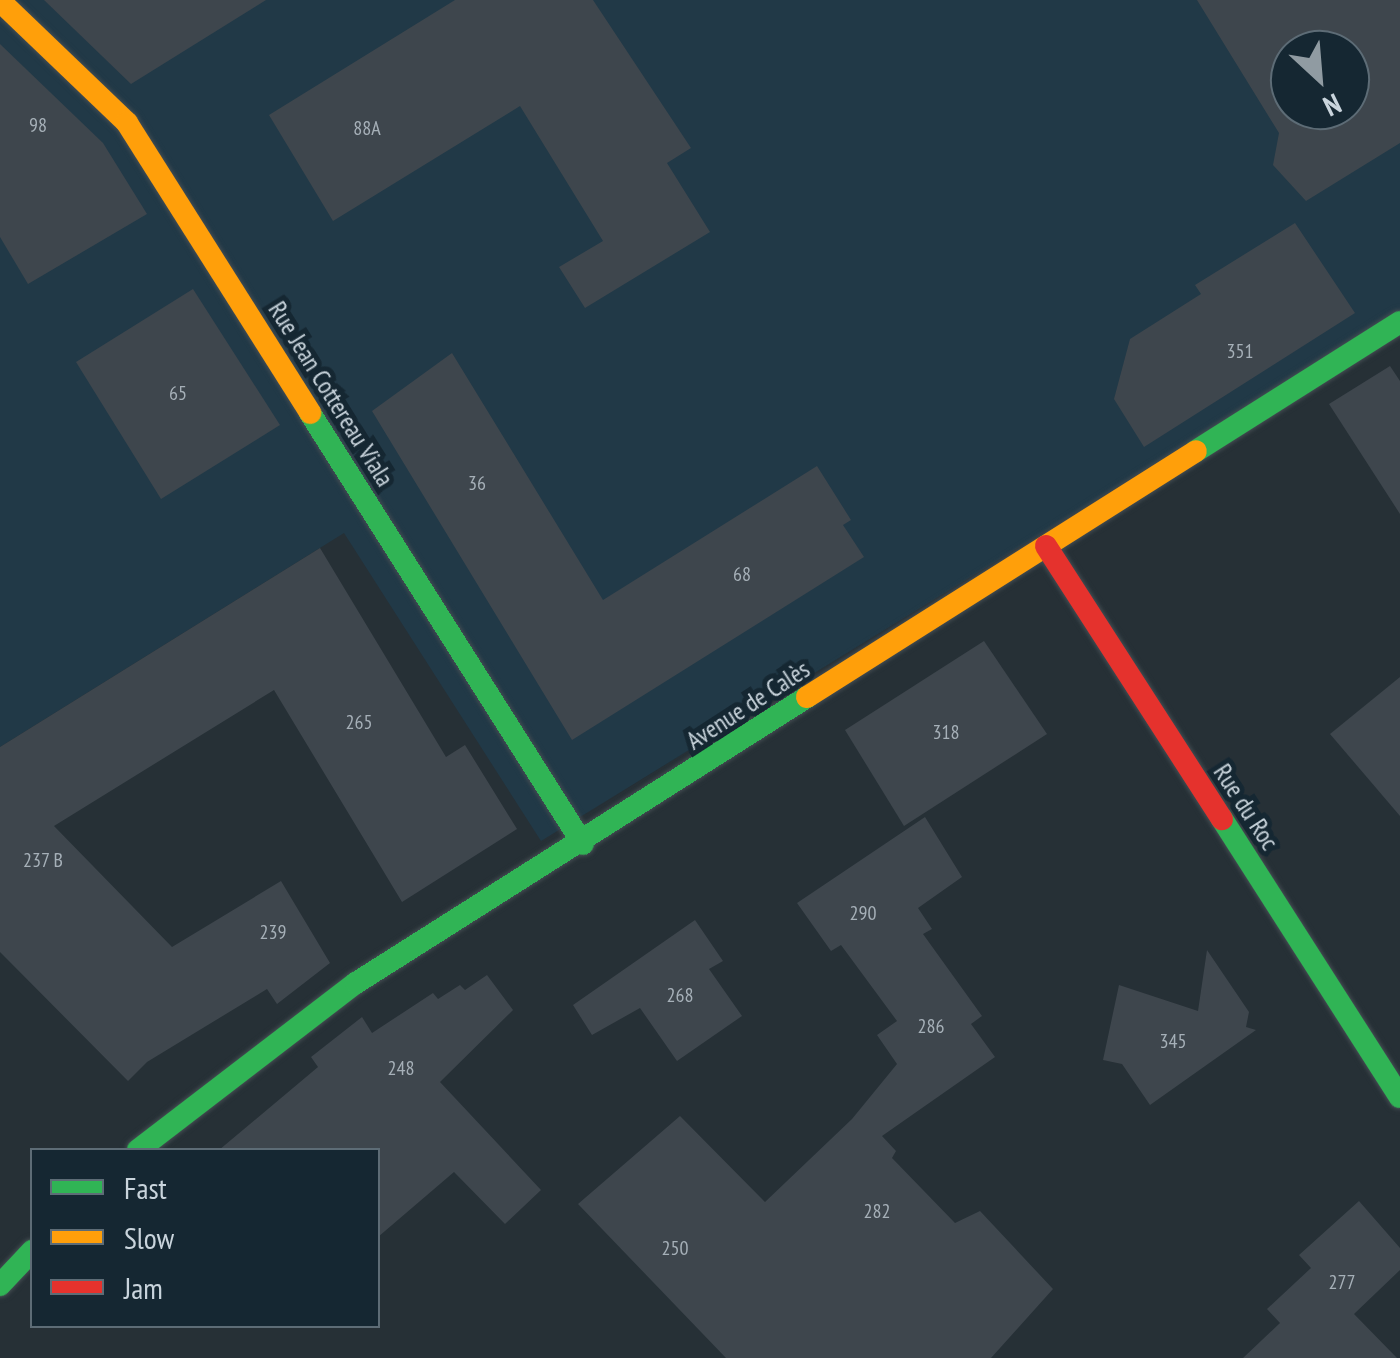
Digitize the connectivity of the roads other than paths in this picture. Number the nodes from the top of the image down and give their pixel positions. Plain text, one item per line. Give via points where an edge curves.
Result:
1 (0, 1) edge
2 (1400, 322) edge
3 (1046, 546) junction
4 (583, 844) junction
5 (1400, 1097) edge
6 (141, 1148) edge
7 (30, 1253) edge
8 (0, 1285) edge

1 - 4 street, Rue Jean Cottereau Viala via 127,122
2 - 3 street, Avenue de Calès
3 - 4 street, Avenue de Calès
3 - 5 street, Rue du Roc
4 - 6 street, Avenue de Calès via 356,983
7 - 8 street

